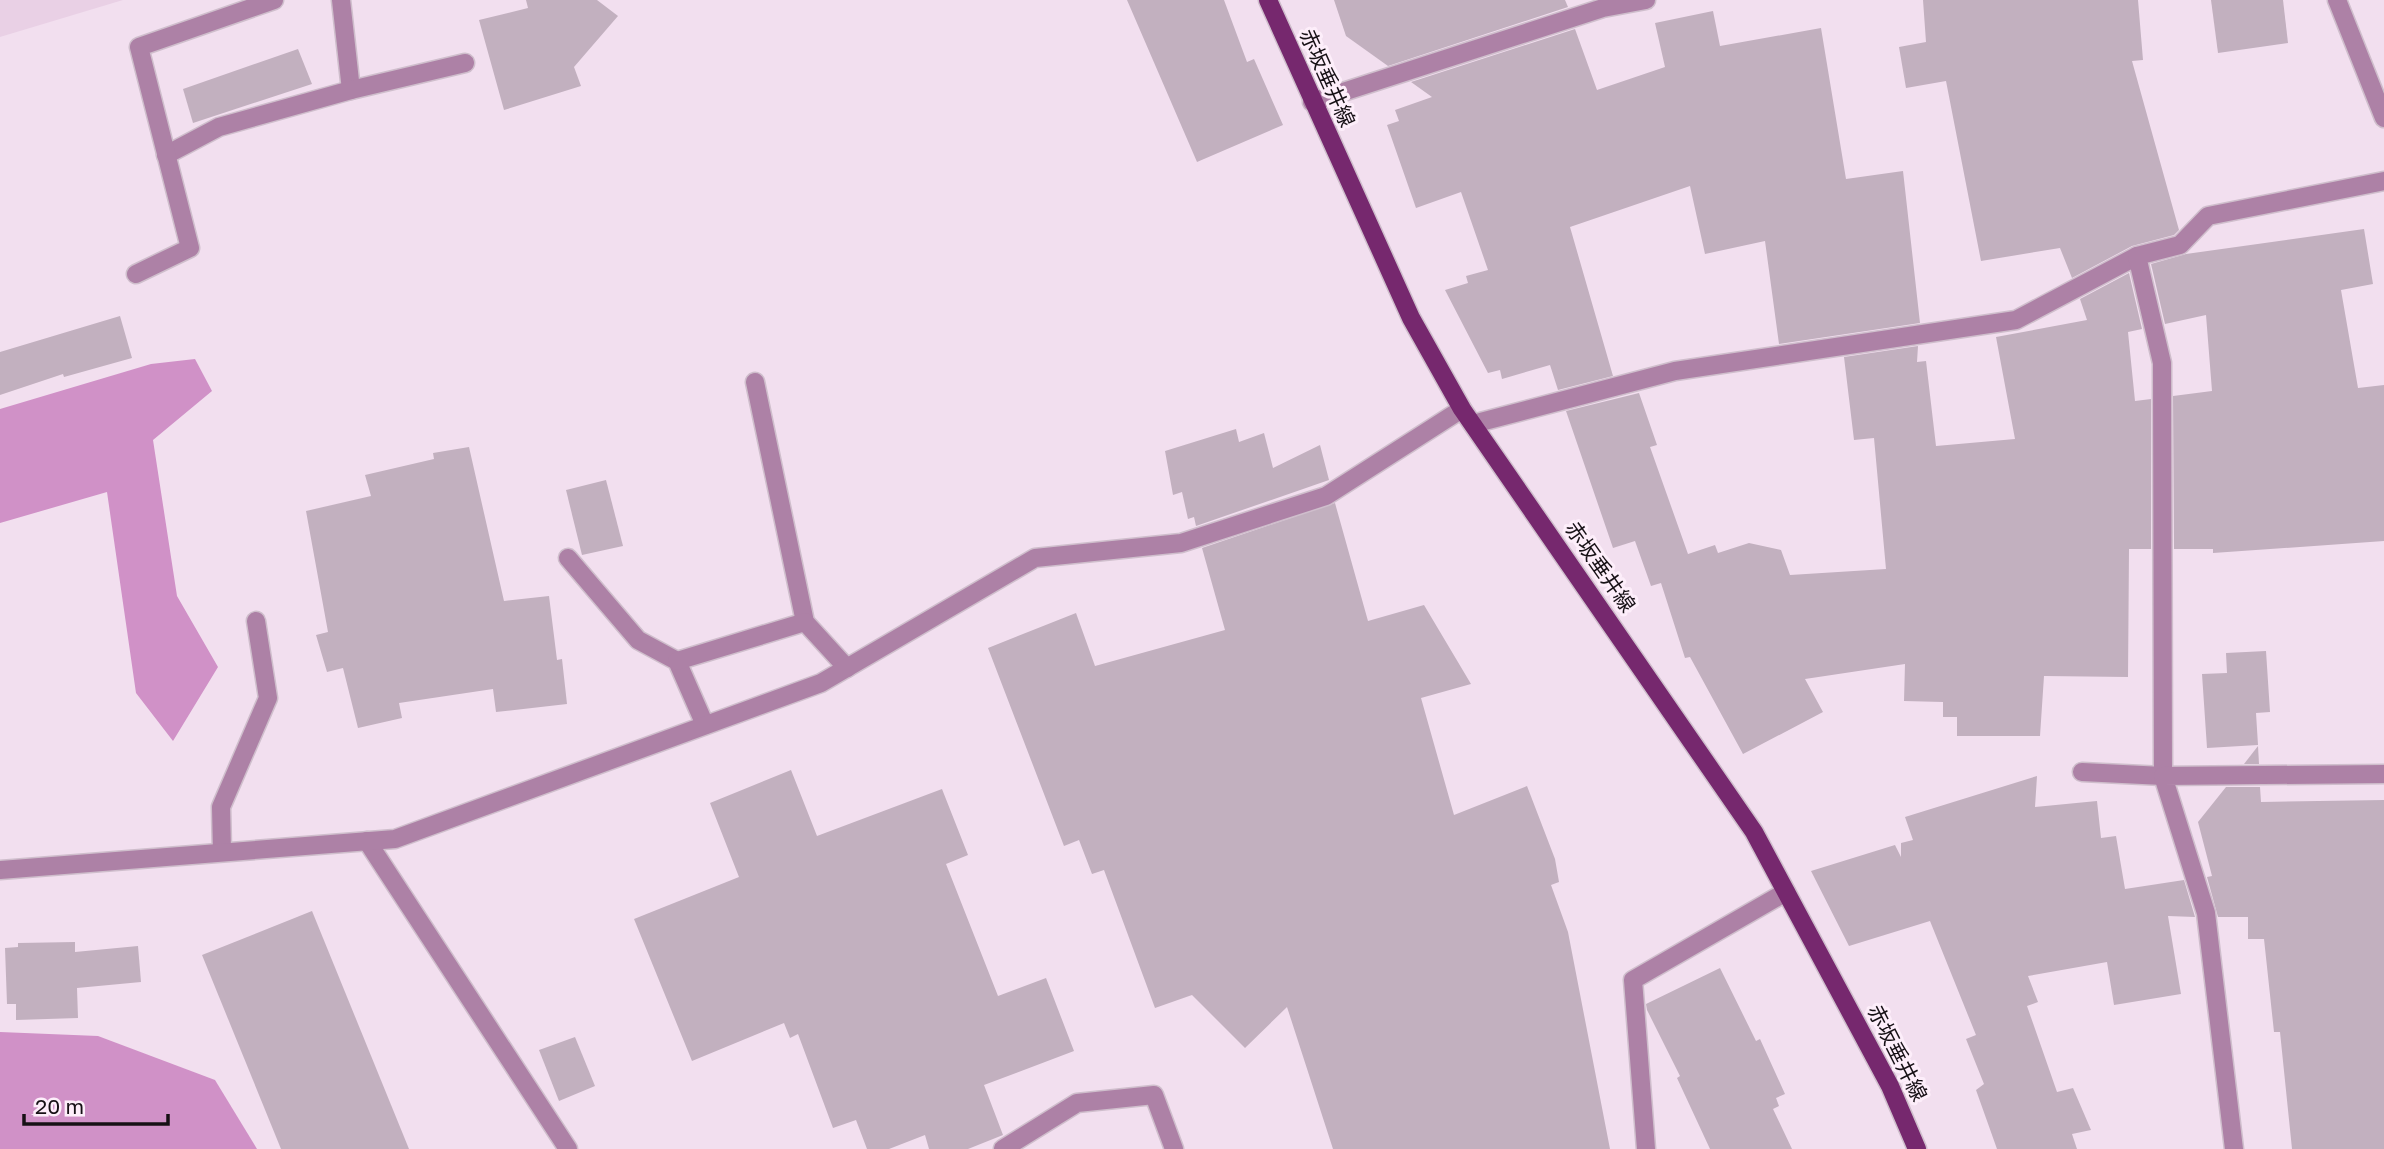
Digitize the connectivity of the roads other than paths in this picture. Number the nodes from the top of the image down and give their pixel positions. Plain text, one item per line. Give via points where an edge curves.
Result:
1 (274, 0) edge
2 (341, 0) edge
3 (1268, 0) edge
4 (1646, 0) edge
5 (2337, 0) edge
6 (465, 63) dead end
7 (351, 90) junction
8 (1312, 102) junction
9 (2384, 118) edge
10 (166, 155) junction
11 (2384, 181) edge
12 (2137, 256) junction
13 (136, 274) dead end
14 (755, 383) dead end
15 (1462, 409) junction
16 (1473, 424) junction
17 (568, 558) dead end
18 (256, 621) dead end
19 (805, 622) junction
20 (677, 661) junction
21 (847, 668) junction
22 (705, 725) junction
23 (2082, 772) dead end
24 (2384, 774) edge
25 (2163, 776) junction
26 (367, 841) junction
27 (222, 852) junction
28 (0, 870) edge
29 (1786, 892) junction
30 (568, 1149) edge
31 (1003, 1149) edge
32 (1174, 1149) edge
33 (1646, 1149) edge
34 (1917, 1149) edge
35 (2234, 1149) edge

1 - 10 street via 138,47
2 - 7 street
3 - 8 main road, 赤坂垂井線
4 - 8 street via 1604,8
5 - 9 street
6 - 7 street
7 - 10 street via 219,127
8 - 15 main road, 赤坂垂井線 via 1411,318
10 - 13 street via 190,248
11 - 12 street via 2208,216 2180,245
12 - 16 street via 2016,320 1675,371
12 - 25 street via 2162,363
14 - 19 street
15 - 16 main road, 赤坂垂井線
15 - 21 street via 1326,496 1181,543 1035,558
16 - 29 main road, 赤坂垂井線 via 1754,832
17 - 20 street via 638,640
18 - 27 street via 268,698 221,807
19 - 20 street
19 - 21 street
20 - 22 street
21 - 22 street via 821,683
22 - 26 street via 395,839
23 - 25 street
24 - 25 street
25 - 35 street via 2206,913
26 - 27 street
26 - 30 street
27 - 28 street
29 - 33 street via 1633,980
29 - 34 main road, 赤坂垂井線 via 1890,1086
31 - 32 street via 1077,1103 1154,1095

